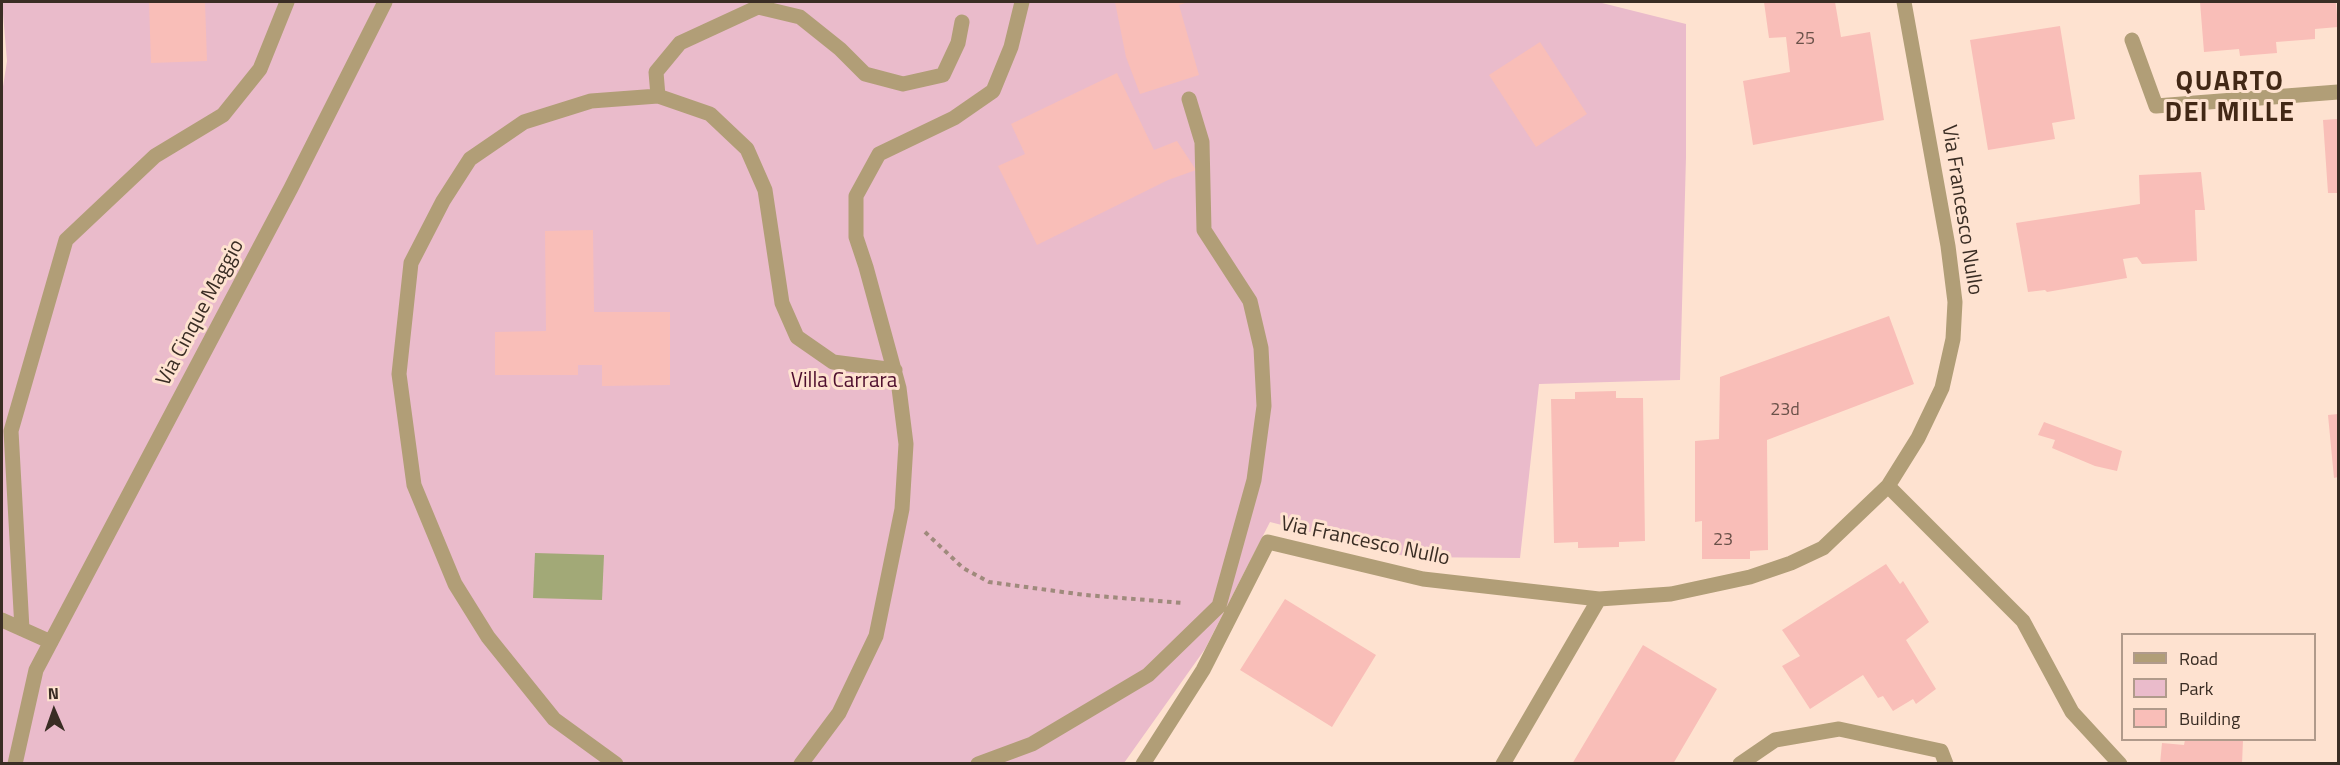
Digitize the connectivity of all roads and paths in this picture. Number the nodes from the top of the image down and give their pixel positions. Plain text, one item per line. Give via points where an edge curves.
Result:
1 (287, 2) edge
2 (385, 2) edge
3 (1022, 2) edge
4 (1904, 2) edge
5 (962, 22) dead end
6 (2133, 40) dead end
7 (2338, 92) edge
8 (658, 96) junction
9 (1190, 99) dead end
10 (895, 370) junction
11 (1888, 486) junction
12 (902, 510) junction
13 (1599, 599) junction
14 (1219, 606) junction
15 (2, 620) edge
16 (22, 629) junction
17 (51, 642) junction
18 (15, 764) edge
19 (616, 764) edge
20 (801, 764) edge
21 (978, 764) edge
22 (1143, 764) edge
23 (1503, 764) edge
24 (1740, 764) edge
25 (1946, 764) edge
26 (2120, 764) edge

1 - 16 street via 260,69 223,116 155,156 66,240 11,431
2 - 17 street, Via Cinque Maggio
3 - 10 street via 1011,47 993,91 954,118 879,154 856,196 856,237
4 - 11 street, Via Francesco Nullo via 1955,302 1953,339 1942,388 1918,438
5 - 8 street via 958,43 943,75 903,84 865,74 800,17 758,7 680,43 656,72
6 - 7 street via 2156,106
8 - 10 street via 710,114 747,149 765,190 782,303 797,337 833,362
8 - 19 street via 591,101 524,122 470,159 411,263 399,374 414,485 455,584 488,637 554,719
9 - 14 street via 1202,142 1204,230 1250,301 1261,348 1264,406 1254,480
10 - 12 street via 906,444
11 - 13 street, Via Francesco Nullo via 1823,548 1791,563 1750,577 1671,594
11 - 26 street via 2023,621 2072,712
12 - 14 path via 963,568 988,582
12 - 20 street via 876,636 839,713
13 - 22 street, Via Francesco Nullo via 1423,579 1268,542 1203,670
13 - 23 street
14 - 21 street via 1148,675 1032,744
15 - 16 street
16 - 17 street
17 - 18 street, Via Cinque Maggio via 36,670
24 - 25 street via 1775,740 1839,729 1941,752

